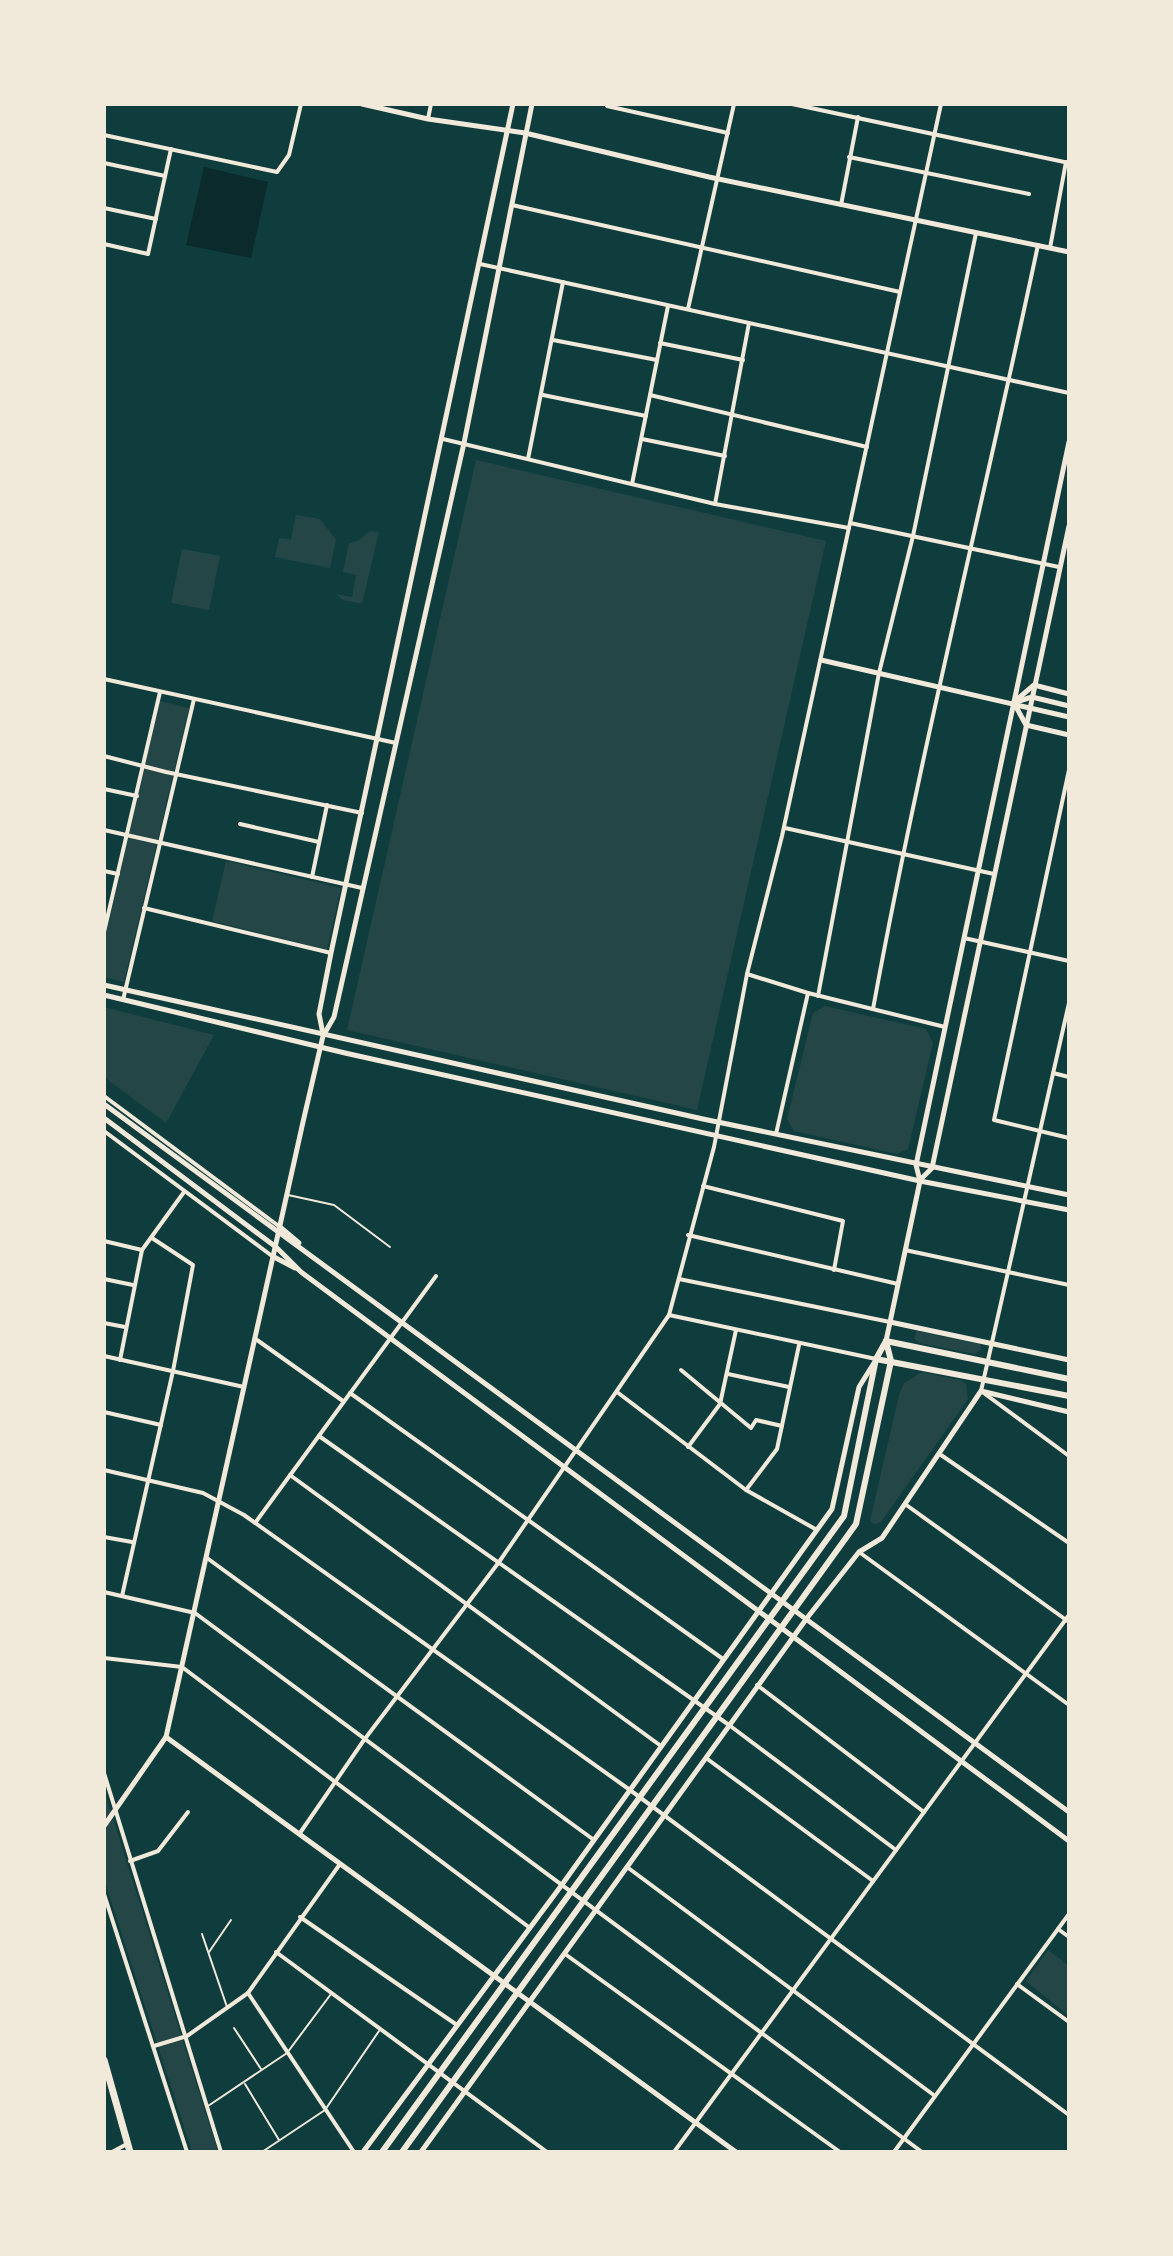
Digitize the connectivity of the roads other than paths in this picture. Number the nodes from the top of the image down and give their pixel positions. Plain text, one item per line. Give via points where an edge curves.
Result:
1 (301, 104) edge
2 (362, 104) edge
3 (431, 104) edge
4 (513, 104) edge
5 (532, 104) edge
6 (734, 104) edge
7 (792, 104) edge
8 (941, 104) edge
9 (607, 106) edge
10 (858, 117) junction
11 (428, 119) junction
12 (508, 129) junction
13 (525, 133) junction
14 (728, 133) junction
15 (934, 133) junction
16 (104, 135) edge
17 (171, 149) junction
18 (849, 157) junction
19 (1068, 162) edge
20 (104, 163) edge
21 (926, 172) junction
22 (165, 176) junction
23 (717, 178) junction
24 (1029, 194) dead end
25 (511, 205) junction
26 (841, 205) junction
27 (104, 208) edge
28 (156, 219) junction
29 (915, 221) junction
30 (976, 233) junction
31 (104, 244) edge
32 (1038, 245) junction
33 (703, 246) junction
34 (1050, 248) junction
35 (1069, 252) edge
36 (480, 264) junction
37 (498, 268) junction
38 (563, 282) junction
39 (900, 292) junction
40 (668, 305) junction
41 (688, 309) junction
42 (749, 323) junction
43 (553, 340) junction
44 (660, 343) junction
45 (887, 353) junction
46 (657, 360) junction
47 (743, 360) junction
48 (950, 367) junction
49 (1009, 380) junction
50 (1069, 393) edge
51 (542, 395) junction
52 (650, 395) junction
53 (733, 413) junction
54 (646, 416) junction
55 (443, 439) junction
56 (642, 439) junction
57 (1069, 442) edge
58 (464, 443) junction
59 (867, 447) junction
60 (725, 456) junction
61 (528, 459) junction
62 (1066, 469) edge
63 (632, 484) junction
64 (715, 504) junction
65 (850, 526) junction
66 (1069, 526) edge
67 (913, 536) junction
68 (972, 549) junction
69 (1043, 564) junction
70 (1059, 567) junction
71 (821, 660) junction
72 (879, 673) junction
73 (104, 679) edge
74 (1034, 685) junction
75 (938, 686) junction
76 (160, 692) junction
77 (1069, 694) edge
78 (1032, 697) junction
79 (194, 699) junction
80 (1014, 702) junction
81 (1069, 706) edge
82 (1030, 708) junction
83 (1069, 717) edge
84 (1026, 725) junction
85 (1069, 735) edge
86 (376, 739) junction
87 (396, 743) junction
88 (104, 756) edge
89 (143, 765) junction
90 (1069, 770) edge
91 (176, 773) junction
92 (104, 789) edge
93 (137, 796) junction
94 (327, 805) junction
95 (362, 813) junction
96 (240, 824) dead end
97 (784, 828) junction
98 (104, 830) edge
99 (127, 836) junction
100 (845, 839) junction
101 (319, 842) junction
102 (160, 843) junction
103 (902, 851) junction
104 (978, 870) junction
105 (104, 871) edge
106 (118, 874) junction
107 (994, 874) junction
108 (312, 877) junction
109 (346, 885) junction
110 (362, 888) junction
111 (107, 908) edge
112 (144, 908) junction
113 (104, 932) edge
114 (964, 938) junction
115 (979, 941) junction
116 (331, 953) junction
117 (1029, 953) junction
118 (1069, 961) edge
119 (747, 974) junction
120 (104, 985) edge
121 (126, 990) junction
122 (808, 993) junction
123 (104, 995) edge
124 (818, 996) junction
125 (123, 1000) junction
126 (1069, 1003) edge
127 (873, 1009) junction
128 (1067, 1020) edge
129 (945, 1027) junction
130 (323, 1036) junction
131 (320, 1047) junction
132 (1053, 1073) junction
133 (1069, 1077) edge
134 (104, 1096) edge
135 (104, 1104) edge
136 (104, 1118) edge
137 (717, 1122) junction
138 (104, 1131) edge
139 (1040, 1131) junction
140 (776, 1134) junction
141 (716, 1136) junction
142 (1069, 1138) edge
143 (916, 1165) junction
144 (932, 1168) junction
145 (920, 1181) junction
146 (703, 1186) junction
147 (1028, 1186) junction
148 (184, 1192) junction
149 (287, 1194) junction
150 (1069, 1195) edge
151 (1025, 1201) junction
152 (1069, 1210) edge
153 (280, 1230) junction
154 (688, 1235) junction
155 (152, 1238) junction
156 (104, 1241) edge
157 (276, 1247) junction
158 (390, 1247) dead end
159 (142, 1250) junction
160 (905, 1250) junction
161 (274, 1257) junction
162 (834, 1270) junction
163 (299, 1271) junction
164 (1007, 1271) junction
165 (436, 1276) dead end
166 (104, 1279) edge
167 (679, 1279) junction
168 (898, 1284) junction
169 (134, 1285) junction
170 (1069, 1285) edge
171 (669, 1315) junction
172 (403, 1321) junction
173 (890, 1322) junction
174 (104, 1323) edge
175 (125, 1327) junction
176 (736, 1330) junction
177 (391, 1338) junction
178 (257, 1340) junction
179 (886, 1341) junction
180 (990, 1343) junction
181 (799, 1345) junction
182 (104, 1356) edge
183 (876, 1359) junction
184 (120, 1360) junction
185 (1069, 1360) edge
186 (891, 1361) junction
187 (987, 1361) junction
188 (681, 1370) dead end
189 (173, 1371) junction
190 (728, 1374) junction
191 (984, 1377) junction
192 (1069, 1379) edge
193 (244, 1387) junction
194 (789, 1387) junction
195 (981, 1391) junction
196 (617, 1392) junction
197 (350, 1393) junction
198 (1069, 1396) edge
199 (344, 1402) junction
200 (720, 1404) junction
201 (104, 1412) edge
202 (1069, 1412) edge
203 (161, 1425) junction
204 (782, 1426) junction
205 (319, 1436) junction
206 (688, 1447) junction
207 (577, 1449) junction
208 (941, 1455) junction
209 (1069, 1456) edge
210 (564, 1468) junction
211 (104, 1470) edge
212 (290, 1475) junction
213 (149, 1480) junction
214 (746, 1490) junction
215 (219, 1498) junction
216 (905, 1504) junction
217 (528, 1520) junction
218 (255, 1523) junction
219 (817, 1530) junction
220 (104, 1537) edge
221 (132, 1542) junction
222 (1069, 1543) edge
223 (859, 1552) junction
224 (207, 1558) junction
225 (499, 1562) junction
226 (104, 1592) edge
227 (772, 1592) junction
228 (122, 1596) junction
229 (783, 1601) junction
230 (469, 1603) junction
231 (793, 1608) junction
232 (756, 1612) junction
233 (195, 1613) junction
234 (807, 1618) junction
235 (1068, 1619) edge
236 (768, 1621) junction
237 (778, 1629) junction
238 (792, 1638) junction
239 (431, 1651) junction
240 (104, 1658) edge
241 (723, 1659) junction
242 (182, 1667) junction
243 (1026, 1674) junction
244 (757, 1685) junction
245 (396, 1697) junction
246 (695, 1701) junction
247 (1069, 1705) edge
248 (707, 1710) junction
249 (716, 1717) junction
250 (729, 1725) junction
251 (166, 1737) junction
252 (364, 1740) junction
253 (975, 1742) junction
254 (661, 1746) junction
255 (706, 1758) junction
256 (961, 1762) junction
257 (104, 1773) edge
258 (335, 1780) junction
259 (630, 1790) junction
260 (640, 1798) junction
261 (652, 1806) junction
262 (117, 1810) junction
263 (188, 1812) dead end
264 (924, 1812) junction
265 (1069, 1812) edge
266 (664, 1815) junction
267 (104, 1826) edge
268 (300, 1833) junction
269 (594, 1840) junction
270 (1069, 1841) edge
271 (896, 1850) junction
272 (130, 1861) junction
273 (342, 1862) junction
274 (627, 1867) junction
275 (873, 1881) junction
276 (561, 1886) junction
277 (571, 1893) junction
278 (104, 1894) edge
279 (584, 1902) junction
280 (596, 1911) junction
281 (1069, 1914) edge
282 (300, 1917) junction
283 (231, 1920) dead end
284 (530, 1928) junction
285 (1058, 1929) junction
286 (202, 1934) dead end
287 (1069, 1937) edge
288 (831, 1939) junction
289 (276, 1952) junction
290 (208, 1953) junction
291 (565, 1954) junction
292 (493, 1977) junction
293 (506, 1984) junction
294 (1017, 1984) junction
295 (793, 1989) junction
296 (248, 1993) junction
297 (331, 1993) junction
298 (519, 1994) junction
299 (530, 2003) junction
300 (227, 2008) junction
301 (1069, 2022) edge
302 (457, 2025) junction
303 (234, 2028) dead end
304 (380, 2030) junction
305 (762, 2032) junction
306 (187, 2036) junction
307 (973, 2044) junction
308 (154, 2046) junction
309 (287, 2053) junction
310 (104, 2060) edge
311 (426, 2065) junction
312 (262, 2070) junction
313 (732, 2073) junction
314 (439, 2074) junction
315 (244, 2082) junction
316 (453, 2084) junction
317 (466, 2094) junction
318 (935, 2096) junction
319 (208, 2106) junction
320 (325, 2110) junction
321 (1069, 2115) edge
322 (695, 2122) junction
323 (904, 2138) junction
324 (280, 2141) junction
325 (129, 2148) edge
326 (112, 2152) edge
327 (187, 2152) edge
328 (221, 2152) edge
329 (262, 2152) edge
330 (354, 2152) edge
331 (363, 2152) edge
332 (382, 2152) edge
333 (402, 2152) edge
334 (421, 2152) edge
335 (547, 2152) edge
336 (674, 2152) edge
337 (736, 2152) edge
338 (840, 2152) edge
339 (894, 2152) edge
340 (922, 2152) edge

1 - 17 street via 289,155 277,172
2 - 11 street
3 - 11 street
4 - 12 street
5 - 13 street
6 - 14 street
7 - 10 street
8 - 15 street
9 - 14 street
10 - 15 street
10 - 18 street
11 - 12 street
12 - 13 street
12 - 36 street
13 - 23 street
13 - 25 street
14 - 23 street
15 - 19 street
15 - 21 street
16 - 17 street
17 - 22 street
18 - 21 street
18 - 26 street
19 - 34 street
20 - 22 street
21 - 24 street
21 - 29 street
22 - 28 street
23 - 26 street
23 - 33 street
25 - 33 street
25 - 37 street
26 - 29 street
27 - 28 street
28 - 31 street via 148,254
29 - 30 street
29 - 39 street
30 - 32 street
30 - 48 street
32 - 34 street
32 - 49 street
33 - 39 street
33 - 41 street
34 - 35 street
36 - 37 street
36 - 55 street
37 - 38 street
37 - 58 street
38 - 40 street
38 - 43 street
39 - 45 street
40 - 41 street
40 - 44 street
41 - 42 street
42 - 45 street
42 - 47 street
43 - 46 street
43 - 51 street
44 - 46 street
44 - 47 street
45 - 48 street
45 - 59 street
46 - 52 street
47 - 53 street
48 - 49 street
48 - 67 street
49 - 50 street
49 - 68 street
51 - 54 street
51 - 61 street
52 - 53 street
52 - 54 street
53 - 59 street
53 - 60 street
54 - 56 street
55 - 58 street
55 - 86 street
56 - 60 street
56 - 63 street
57 - 62 street
58 - 61 street
58 - 87 street
59 - 65 street
60 - 64 street
61 - 63 street
62 - 69 street
63 - 64 street
64 - 65 street
65 - 67 street
65 - 71 street
66 - 70 street
67 - 68 street
67 - 72 street
68 - 69 street
68 - 75 street
69 - 70 street
69 - 80 street
70 - 74 street
71 - 72 street
71 - 97 street
72 - 75 street
72 - 100 street
73 - 76 street
74 - 77 street
74 - 78 street
74 - 80 street
75 - 80 street
75 - 103 street
76 - 79 street
76 - 89 street
78 - 80 street
78 - 81 street
78 - 82 street
79 - 86 street
79 - 91 street
80 - 82 street
80 - 84 street
80 - 104 street
82 - 83 street
82 - 84 street
84 - 85 street
84 - 107 street
86 - 87 street
86 - 95 street
87 - 110 street
88 - 89 street
89 - 91 street
89 - 93 street
90 - 117 street
91 - 94 street
91 - 102 street
92 - 93 street
93 - 99 street
94 - 95 street
94 - 101 street
95 - 109 street
96 - 101 street
97 - 100 street
97 - 119 street
98 - 99 street
99 - 102 street
99 - 106 street
100 - 103 street
100 - 124 street
101 - 108 street
102 - 108 street
102 - 112 street
103 - 104 street
103 - 127 street
104 - 107 street
104 - 114 street
105 - 106 street
106 - 111 street
107 - 115 street
108 - 109 street
109 - 110 street
109 - 116 street
110 - 130 street via 334,1017
111 - 113 street
112 - 116 street
112 - 121 street
114 - 115 street
114 - 129 street
115 - 117 street
115 - 144 street
116 - 130 street via 319,1014
117 - 118 street
117 - 139 street via 994,1120
119 - 122 street
119 - 137 street
120 - 121 street
121 - 125 street
121 - 130 street
122 - 124 street
122 - 140 street
123 - 125 street
124 - 127 street
125 - 131 street
126 - 128 street
127 - 129 street
128 - 132 street
129 - 143 street
130 - 131 street
130 - 137 street
131 - 141 street
131 - 149 street
132 - 133 street
132 - 139 street
134 - 153 street
135 - 153 street
136 - 157 street
137 - 140 street
137 - 141 street
138 - 148 street
139 - 142 street
139 - 147 street
140 - 143 street
141 - 145 street
141 - 146 street
143 - 144 street
143 - 145 street
144 - 145 street
144 - 147 street
145 - 151 street
145 - 160 street
146 - 154 street
146 - 162 street via 843,1221
147 - 150 street
147 - 151 street
148 - 155 street
148 - 161 street
149 - 153 street
149 - 158 lane via 334,1205
151 - 152 street
151 - 164 street
153 - 157 street
153 - 172 street
154 - 162 street
154 - 167 street
155 - 159 street
155 - 189 street via 193,1265
156 - 159 street
157 - 161 street
157 - 163 street
159 - 169 street
160 - 164 street
160 - 168 street
161 - 163 street
161 - 178 street
162 - 168 street
163 - 177 street
164 - 170 street
164 - 180 street
165 - 172 street
166 - 169 street
167 - 171 street
167 - 173 street
168 - 173 street
169 - 175 street
171 - 176 street
171 - 196 street
172 - 177 street
172 - 207 street
173 - 179 street
173 - 180 street
174 - 175 street
175 - 184 street
176 - 181 street
176 - 190 street
177 - 197 street
177 - 210 street
178 - 193 street
178 - 199 street
179 - 183 main road
179 - 186 main road
179 - 187 main road
180 - 185 street
180 - 187 street
181 - 183 street
181 - 194 street
182 - 184 street
183 - 186 main road
183 - 219 street via 859,1387 832,1509
183 - 229 main road via 844,1516
184 - 189 street
186 - 191 main road
186 - 231 main road via 856,1524
187 - 191 street
187 - 192 main road
188 - 200 street
189 - 193 street
189 - 203 street
190 - 194 street
190 - 200 street
191 - 195 street
191 - 198 main road
193 - 215 street
194 - 204 street
195 - 202 street
195 - 208 street
195 - 209 street
196 - 206 street
196 - 207 street
197 - 199 street
197 - 217 street
199 - 205 street
200 - 204 street via 751,1428 756,1420
200 - 206 street
201 - 203 street
203 - 213 street
204 - 214 street via 777,1449
205 - 212 street
205 - 225 street
206 - 214 street
207 - 210 street
207 - 227 street
208 - 216 street
208 - 222 street
210 - 217 street
210 - 232 street
211 - 213 street
212 - 218 street
212 - 230 street
213 - 215 street
213 - 221 street
214 - 219 street
215 - 218 street
215 - 224 street
216 - 223 street via 882,1538
216 - 235 street
217 - 225 street
217 - 241 street
218 - 239 street
219 - 227 street
220 - 221 street
221 - 228 street
223 - 234 street
223 - 243 street
224 - 233 street
224 - 245 street
225 - 230 street
225 - 246 street
226 - 228 street
227 - 229 street
227 - 232 street
228 - 233 street
229 - 231 street
229 - 236 main road
230 - 239 street
230 - 254 street
231 - 234 street
231 - 237 main road
232 - 236 street
232 - 241 street
233 - 242 street
233 - 252 street
234 - 238 street
234 - 253 street
235 - 243 street
236 - 237 street
236 - 248 main road
237 - 238 street
237 - 249 main road
238 - 244 street
238 - 256 street
239 - 245 street
239 - 259 street
240 - 242 street
241 - 246 street
242 - 251 street
242 - 258 street
243 - 247 street
243 - 253 street
244 - 250 street
244 - 264 street
245 - 252 street
245 - 269 street
246 - 248 street
246 - 254 street
248 - 249 street
248 - 260 main road
249 - 250 street
249 - 261 main road
250 - 255 street
250 - 271 street
251 - 262 street
251 - 268 street
252 - 258 street
252 - 276 street
253 - 256 street
253 - 265 street
254 - 259 street
255 - 266 street
255 - 275 street
256 - 264 street
256 - 270 street
257 - 262 street
258 - 268 street
258 - 284 street
259 - 260 street
259 - 269 street
260 - 261 street
260 - 277 main road
261 - 266 street
261 - 279 main road
262 - 267 street
262 - 272 street
263 - 272 street via 158,1851
264 - 271 street
266 - 274 street
266 - 288 street
268 - 273 street
269 - 276 street
271 - 275 street
272 - 306 street
273 - 282 street
273 - 292 street
274 - 280 street
274 - 295 street
275 - 288 street
276 - 277 street
276 - 284 street
277 - 279 street
277 - 293 main road
278 - 308 street
279 - 280 street
279 - 298 main road
280 - 291 street
280 - 305 street
281 - 285 street
282 - 289 street
282 - 302 street
283 - 290 lane
284 - 292 street
285 - 287 street
285 - 294 street
286 - 290 lane
288 - 295 street
288 - 307 street
289 - 296 street
289 - 297 street
290 - 300 lane
291 - 299 street
291 - 313 street
292 - 293 street
292 - 302 street
293 - 298 street
293 - 314 main road
294 - 301 street
294 - 307 street
295 - 305 street
295 - 318 street
296 - 300 street
296 - 309 street
297 - 304 street
297 - 309 lane
298 - 299 street
298 - 316 main road
299 - 317 street
299 - 322 street
300 - 306 street
302 - 311 street
303 - 312 lane
304 - 311 street
304 - 320 lane
305 - 313 street
305 - 323 street
306 - 308 street
306 - 319 street
307 - 318 street
307 - 321 street
308 - 327 street
309 - 312 lane
309 - 320 street
310 - 325 main road
311 - 314 street
311 - 331 street
312 - 315 lane
313 - 322 street
313 - 338 street
314 - 316 street
314 - 332 main road
315 - 319 lane
315 - 324 lane
316 - 317 street
316 - 333 main road
317 - 334 street
317 - 335 street
318 - 323 street
319 - 328 street
320 - 324 lane
320 - 330 street
322 - 336 street
322 - 337 street
323 - 339 street
323 - 340 street
324 - 329 lane
325 - 326 street

